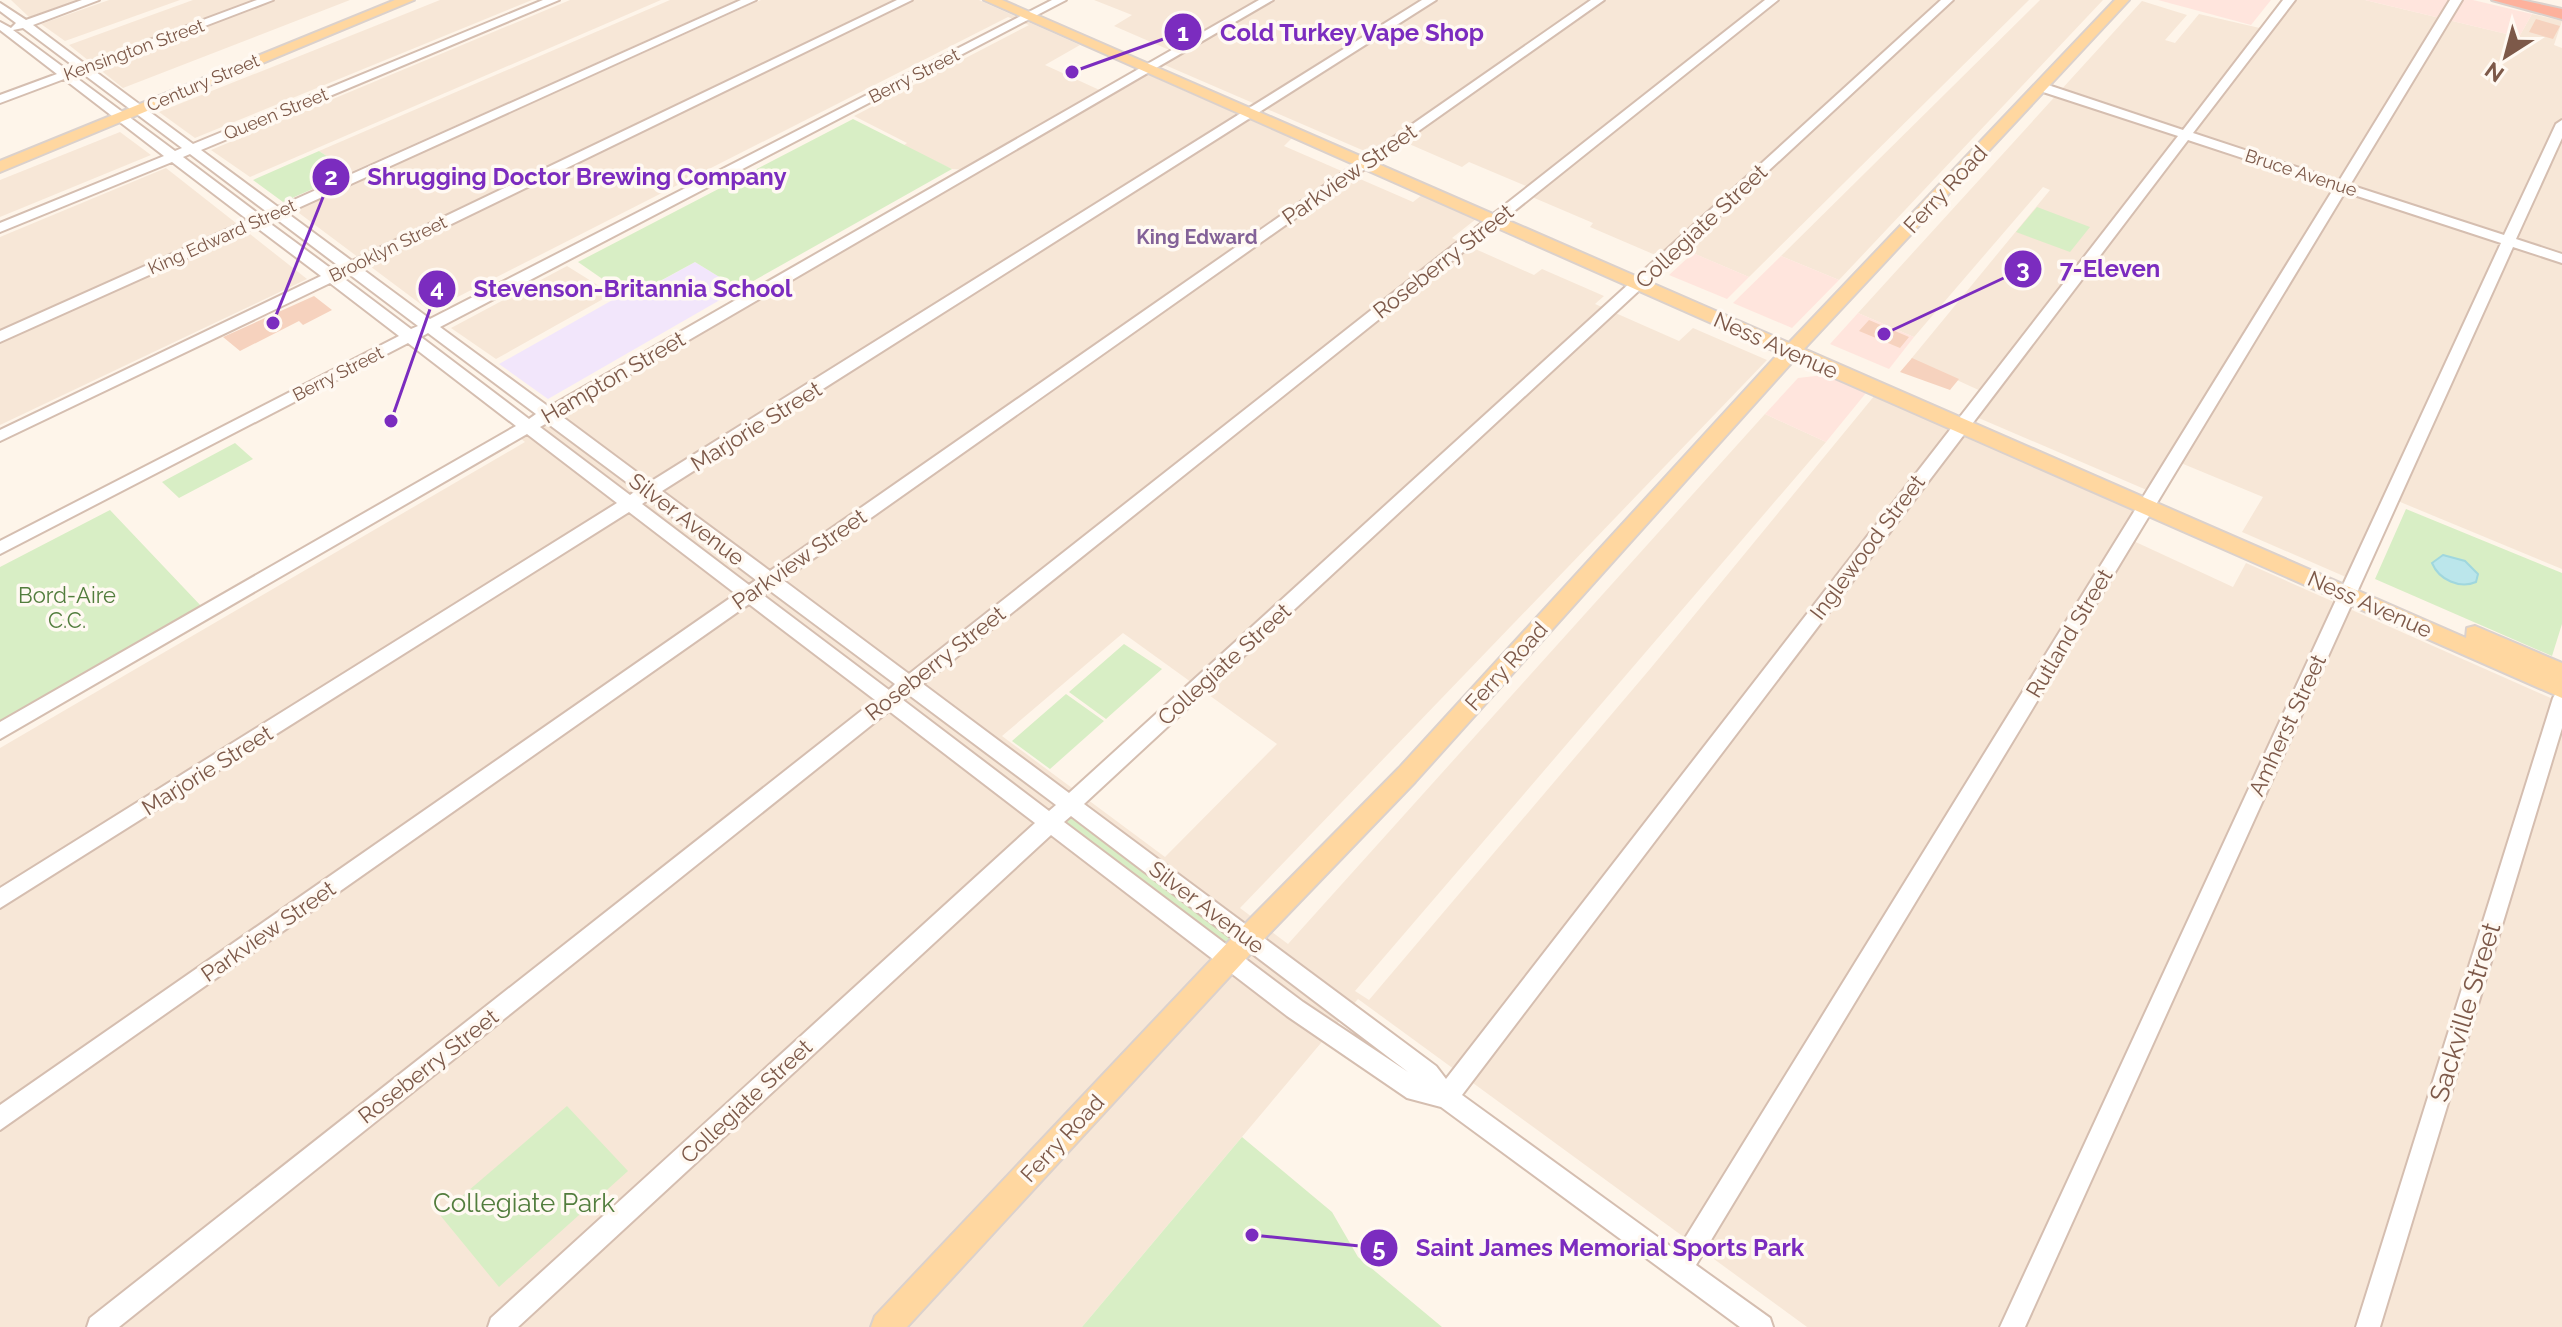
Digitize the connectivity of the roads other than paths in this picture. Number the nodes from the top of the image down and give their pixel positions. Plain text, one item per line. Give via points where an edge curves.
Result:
1 (93, 0) edge
2 (267, 0) edge
3 (382, 0) edge
4 (407, 0) edge
5 (553, 0) edge
6 (750, 0) edge
7 (906, 0) edge
8 (991, 0) edge
9 (1012, 0) edge
10 (1060, 0) edge
11 (1267, 0) edge
12 (1430, 0) edge
13 (1598, 0) edge
14 (1772, 0) edge
15 (1947, 0) edge
16 (2122, 0) edge
17 (2289, 0) edge
18 (2456, 0) edge
19 (2500, 0) edge
20 (2544, 3) edge
21 (2562, 5) edge
22 (0, 6) edge
23 (1033, 14) junction
24 (2562, 14) edge
25 (24, 24) junction
26 (2, 29) edge
27 (1153, 66) junction
28 (83, 68) junction
29 (65, 75) junction
30 (2041, 87) junction
31 (0, 99) edge
32 (133, 106) junction
33 (1255, 110) junction
34 (113, 114) junction
35 (2562, 124) edge
36 (2185, 134) junction
37 (191, 149) junction
38 (0, 153) edge
39 (171, 158) junction
40 (1369, 160) junction
41 (0, 167) edge
42 (2340, 185) junction
43 (276, 213) junction
44 (1498, 217) junction
45 (256, 222) junction
46 (0, 228) edge
47 (2507, 240) junction
48 (2562, 259) edge
49 (350, 268) junction
50 (330, 277) junction
51 (1643, 280) junction
52 (429, 327) junction
53 (0, 337) edge
54 (409, 337) junction
55 (1791, 353) junction
56 (548, 415) junction
57 (1964, 420) junction
58 (528, 427) junction
59 (0, 436) edge
60 (651, 492) junction
61 (2149, 500) junction
62 (631, 505) junction
63 (0, 548) edge
64 (769, 580) junction
65 (2348, 587) junction
66 (749, 594) junction
67 (2562, 672) edge
68 (908, 684) junction
69 (2562, 689) edge
70 (2562, 698) edge
71 (889, 699) junction
72 (0, 731) edge
73 (1070, 805) junction
74 (1051, 822) junction
75 (0, 899) edge
76 (1249, 938) junction
77 (1229, 960) junction
78 (1446, 1097) junction
79 (0, 1119) edge
80 (1681, 1267) junction
81 (99, 1327) edge
82 (500, 1327) edge
83 (886, 1327) edge
84 (1761, 1327) edge
85 (2012, 1327) edge
86 (2368, 1327) edge

1 - 25 street
2 - 28 street, Kensington Street
3 - 32 main road, Century Street
4 - 32 main road, Century Street
5 - 37 street, Queen Street
6 - 43 street, King Edward Street
7 - 49 street, Brooklyn Street
8 - 23 main road, Ness Avenue
9 - 23 main road, Ness Avenue
10 - 23 street, Berry Street
11 - 27 street, Hampton Street
12 - 33 street, Marjorie Street
13 - 40 street, Parkview Street
14 - 44 street, Roseberry Street
15 - 51 street, Collegiate Street
16 - 30 main road, Ferry Road
17 - 36 street, Inglewood Street
18 - 42 street, Rutland Street
19 - 20 highway
20 - 21 highway
20 - 24 highway
22 - 25 street, Silver Avenue
23 - 27 main road, Ness Avenue
23 - 52 street, Berry Street
25 - 26 street
25 - 28 street, Silver Avenue
26 - 29 street, Silver Avenue
27 - 33 main road, Ness Avenue
27 - 56 street, Hampton Street
28 - 29 street, Kensington Street
28 - 32 street, Silver Avenue
29 - 31 street, Kensington Street
29 - 34 street, Silver Avenue
30 - 36 street, Bruce Avenue
30 - 55 main road, Ferry Road
32 - 34 main road, Century Street
32 - 37 street, Silver Avenue
33 - 40 main road, Ness Avenue
33 - 60 street, Marjorie Street
34 - 38 main road, Century Street
34 - 39 street, Silver Avenue
34 - 41 main road, Century Street
35 - 47 street, Amherst Street
36 - 42 street, Bruce Avenue
36 - 57 street, Inglewood Street
37 - 39 street, Queen Street
37 - 43 street, Silver Avenue
39 - 45 street, Silver Avenue
39 - 46 street, Queen Street
40 - 44 main road, Ness Avenue
40 - 64 street, Parkview Street
42 - 47 street, Bruce Avenue
42 - 61 street, Rutland Street
43 - 45 street, King Edward Street
43 - 49 street, Silver Avenue
44 - 51 main road, Ness Avenue
44 - 68 street, Roseberry Street
45 - 50 street, Silver Avenue
45 - 53 street, King Edward Street
47 - 48 street, Bruce Avenue
47 - 65 street, Amherst Street
49 - 50 street, Brooklyn Street
49 - 52 street, Silver Avenue
50 - 54 street, Silver Avenue
50 - 59 street, Brooklyn Street
51 - 55 main road, Ness Avenue
51 - 73 street, Collegiate Street
52 - 54 street, Berry Street
52 - 56 street, Silver Avenue
54 - 58 street, Silver Avenue
54 - 63 street, Berry Street
55 - 57 main road, Ness Avenue
55 - 57 main road, Ness Avenue
55 - 76 main road, Ferry Road via 1407,775
56 - 58 street, Hampton Street
56 - 60 street, Silver Avenue
57 - 61 main road, Ness Avenue
57 - 78 street, Inglewood Street
58 - 62 street, Silver Avenue
58 - 72 street, Hampton Street
60 - 62 street, Marjorie Street
60 - 64 street, Silver Avenue
61 - 65 main road, Ness Avenue
61 - 80 street, Rutland Street
62 - 66 street, Silver Avenue
62 - 75 street, Marjorie Street
64 - 66 street, Parkview Street
64 - 68 street, Silver Avenue
65 - 67 main road, Ness Avenue
65 - 69 main road, Ness Avenue
65 - 85 street, Amherst Street
66 - 71 street, Silver Avenue
66 - 79 street, Parkview Street
68 - 71 street, Roseberry Street
68 - 73 street, Silver Avenue
70 - 86 street, Sackville Street
71 - 74 street, Silver Avenue
71 - 81 street, Roseberry Street
73 - 74 street, Collegiate Street
73 - 76 street, Silver Avenue
74 - 77 street, Silver Avenue
74 - 82 street, Collegiate Street
76 - 77 main road, Ferry Road
76 - 78 street, Silver Avenue via 1428,1074
77 - 78 street, Silver Avenue via 1415,1090
77 - 83 main road, Ferry Road
78 - 80 street, Silver Avenue
80 - 84 street, Silver Avenue

